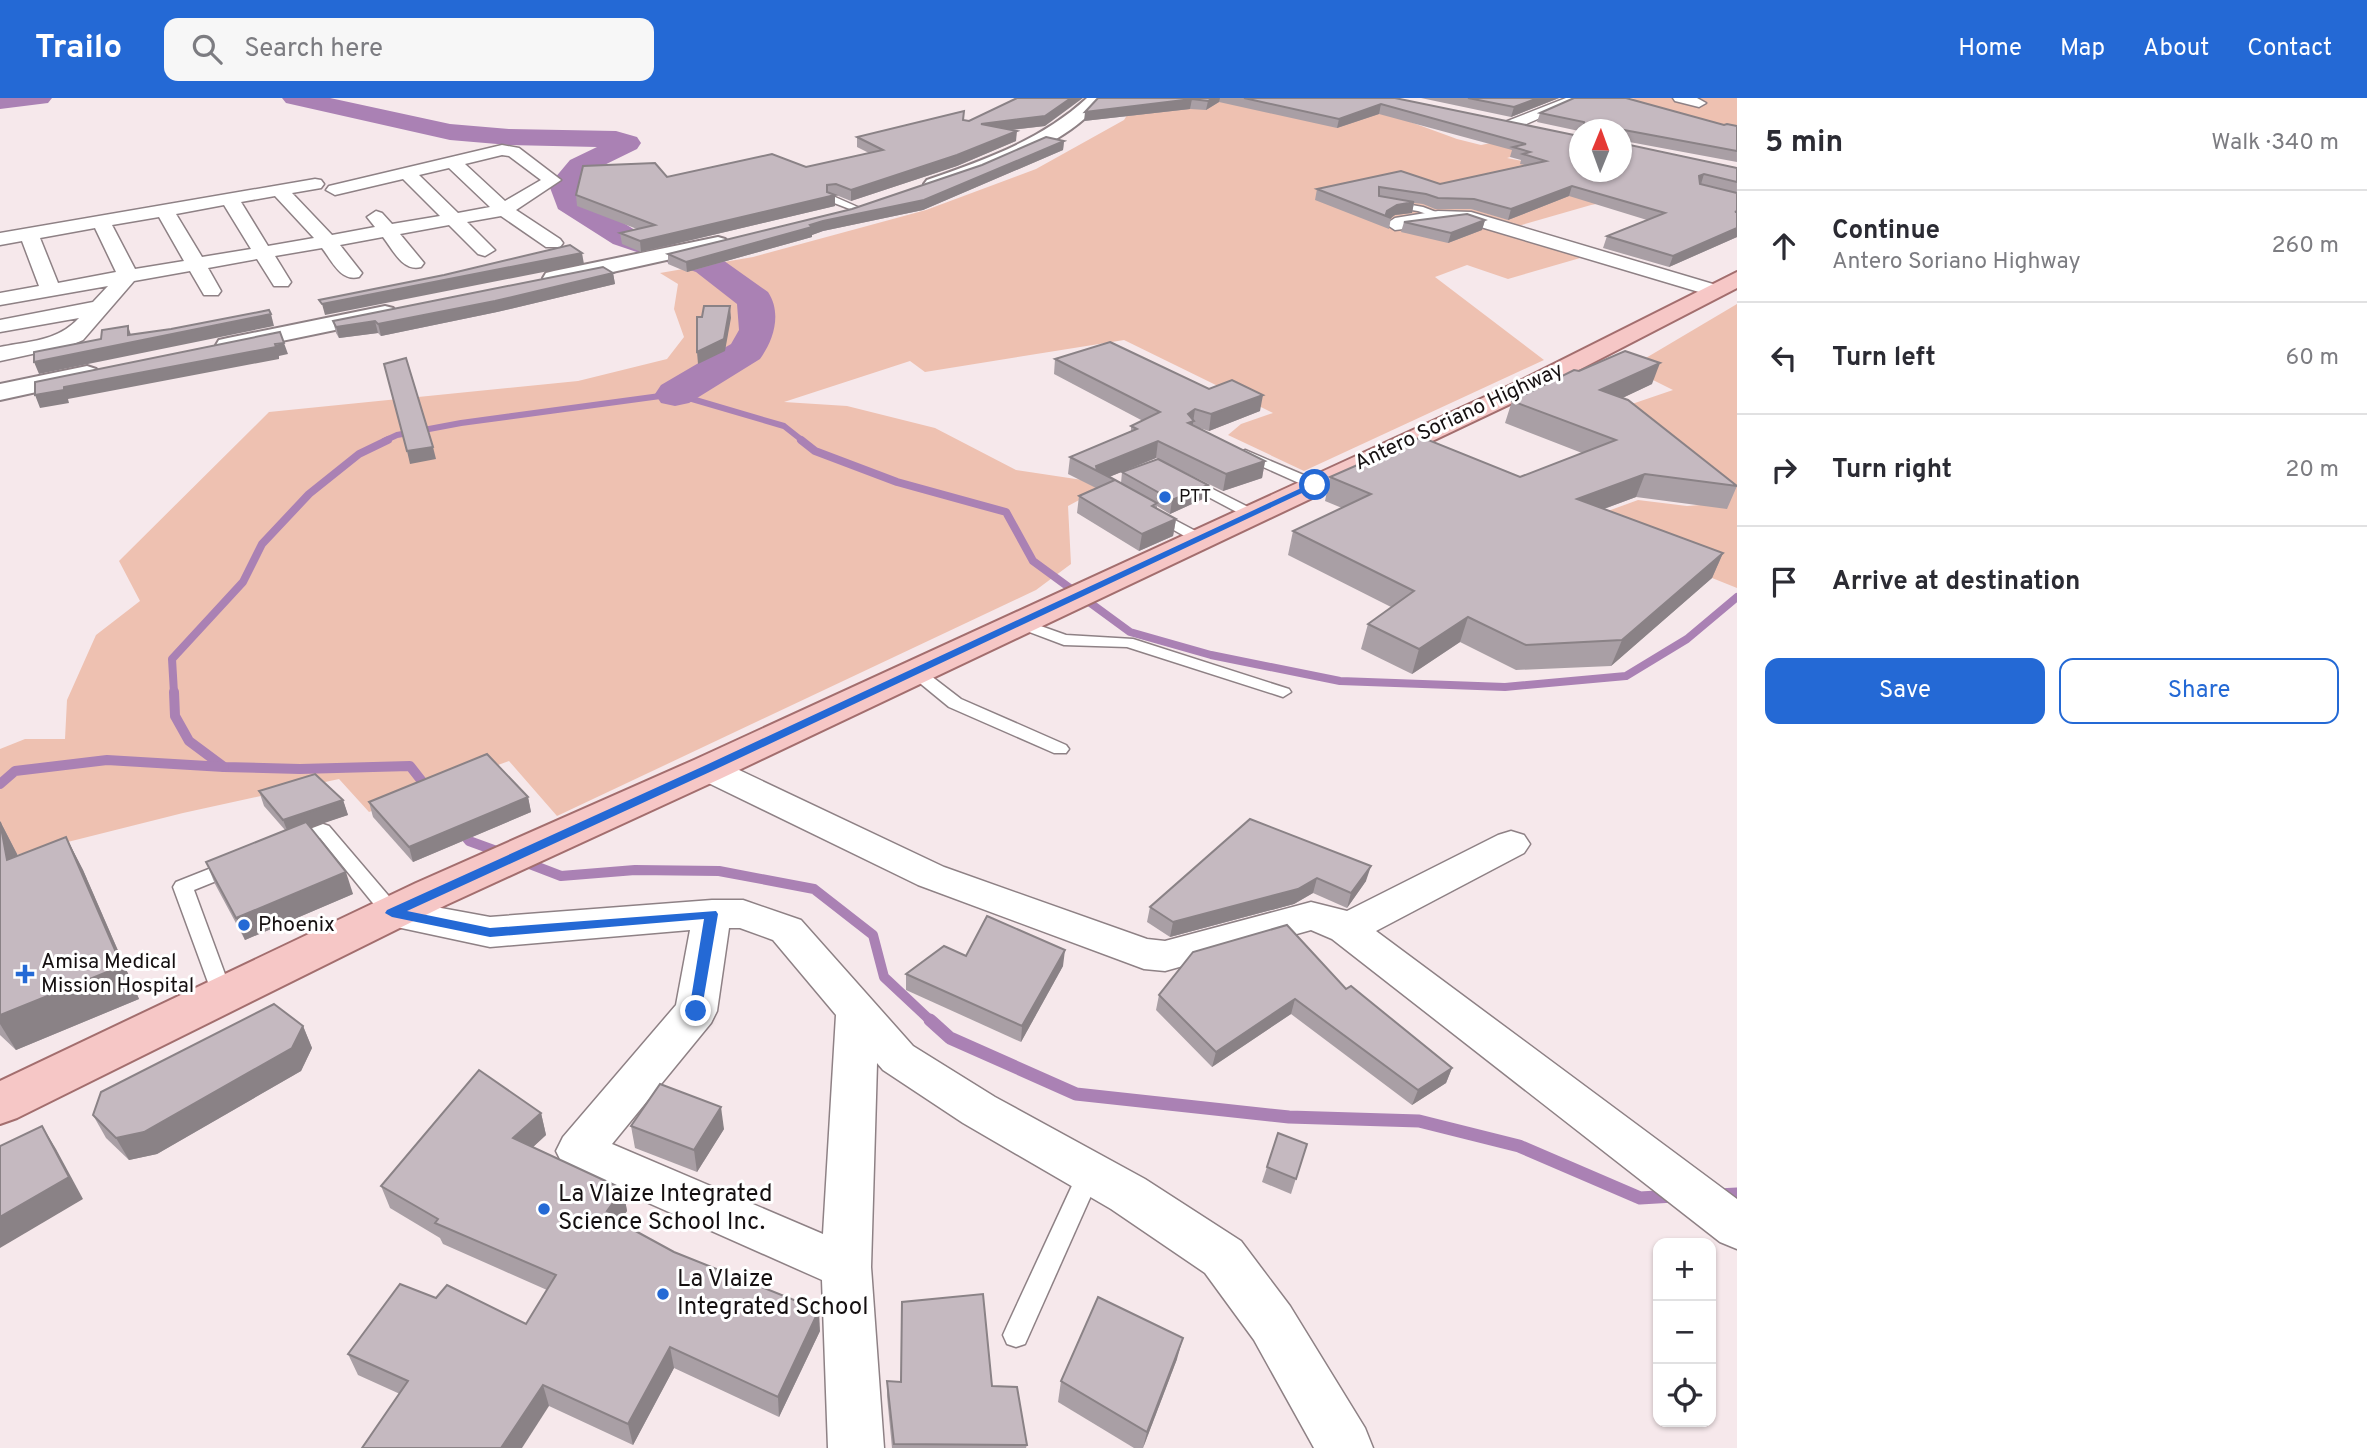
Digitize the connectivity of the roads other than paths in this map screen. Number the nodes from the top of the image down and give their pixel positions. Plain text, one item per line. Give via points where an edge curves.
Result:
1 (1096, 98) edge
2 (1574, 98) edge
3 (1680, 98) edge
4 (1699, 103) dead end
5 (1505, 124) joint
6 (1539, 131) edge
7 (452, 161) junction
8 (406, 172) junction
9 (281, 181) junction
10 (335, 190) junction
11 (917, 190) edge
12 (229, 198) junction
13 (832, 199) edge
14 (875, 202) edge
15 (1380, 202) edge
16 (855, 208) junction
17 (164, 209) junction
18 (504, 211) junction
19 (1444, 217) junction
20 (820, 218) edge
21 (100, 220) junction
22 (452, 220) junction
23 (1395, 224) edge
24 (388, 231) junction
25 (29, 234) junction
26 (0, 239) edge
27 (734, 239) edge
28 (327, 241) junction
29 (552, 243) dead end
30 (485, 250) dead end
31 (263, 253) junction
32 (414, 263) dead end
33 (195, 264) junction
34 (352, 274) dead end
35 (128, 276) junction
36 (281, 282) dead end
37 (535, 282) edge
38 (1726, 285) edge
39 (51, 290) junction
40 (211, 291) dead end
41 (0, 299) edge
42 (412, 307) edge
43 (97, 308) junction
44 (0, 326) edge
45 (223, 346) edge
46 (0, 354) edge
47 (105, 370) edge
48 (0, 392) edge
49 (1230, 447) edge
50 (1169, 470) edge
51 (1315, 485) junction
52 (1139, 505) edge
53 (1253, 515) junction
54 (1200, 539) junction
55 (1021, 624) junction
56 (916, 672) junction
57 (1283, 692) dead end
58 (1060, 749) dead end
59 (708, 769) junction
60 (1511, 844) dead end
61 (272, 851) edge
62 (247, 861) edge
63 (392, 913) junction
64 (712, 914) junction
65 (1346, 929) junction
66 (223, 996) junction
67 (857, 1011) junction
68 (0, 1104) edge
69 (1090, 1171) junction
70 (1733, 1224) edge
71 (846, 1267) junction
72 (1016, 1335) dead end
73 (856, 1448) edge
74 (1345, 1448) edge

1 - 11 street via 1079,116 1033,143
2 - 5 street
3 - 4 street
5 - 6 street
7 - 8 street
7 - 18 street
7 - 18 street via 509,150 552,179
8 - 10 street
8 - 22 street
9 - 10 street
9 - 12 street
9 - 28 street
10 - 24 street via 358,197
12 - 17 street
12 - 31 street
13 - 16 lane
14 - 16 street
15 - 19 lane
16 - 20 street
17 - 21 street
17 - 33 street
18 - 22 street
18 - 29 street
19 - 23 street
19 - 38 street via 1465,216
21 - 25 street
21 - 35 street
22 - 24 street
22 - 30 street
24 - 28 street
24 - 32 street
25 - 26 street
25 - 39 street
27 - 37 street
28 - 31 street
28 - 34 street
31 - 33 street
31 - 36 street
33 - 35 street
33 - 40 street
35 - 39 street
35 - 43 street
38 - 51 main road, Antero Soriano Highway via 1533,384
39 - 41 street
42 - 45 street
43 - 44 street
43 - 46 street via 75,335
47 - 48 street
49 - 51 lane
50 - 53 lane
51 - 53 main road, Antero Soriano Highway
52 - 54 lane
53 - 54 main road, Antero Soriano Highway
54 - 55 main road, Antero Soriano Highway
55 - 56 main road, Antero Soriano Highway
55 - 57 lane via 1064,640 1128,642
56 - 58 lane via 955,703
56 - 59 main road, Antero Soriano Highway
59 - 63 main road, Antero Soriano Highway
59 - 65 street via 931,876 1144,954 1165,956 1311,916
60 - 65 street
61 - 63 lane via 323,830
62 - 66 lane via 183,887
63 - 64 street via 490,932
63 - 66 main road, Antero Soriano Highway
64 - 67 street via 743,914 787,930
64 - 71 street via 696,1011 579,1151
65 - 70 street
66 - 68 main road, Antero Soriano Highway
67 - 69 street via 898,1058 979,1110
67 - 71 street
69 - 72 lane
69 - 74 street via 1223,1257 1272,1323
71 - 73 street

